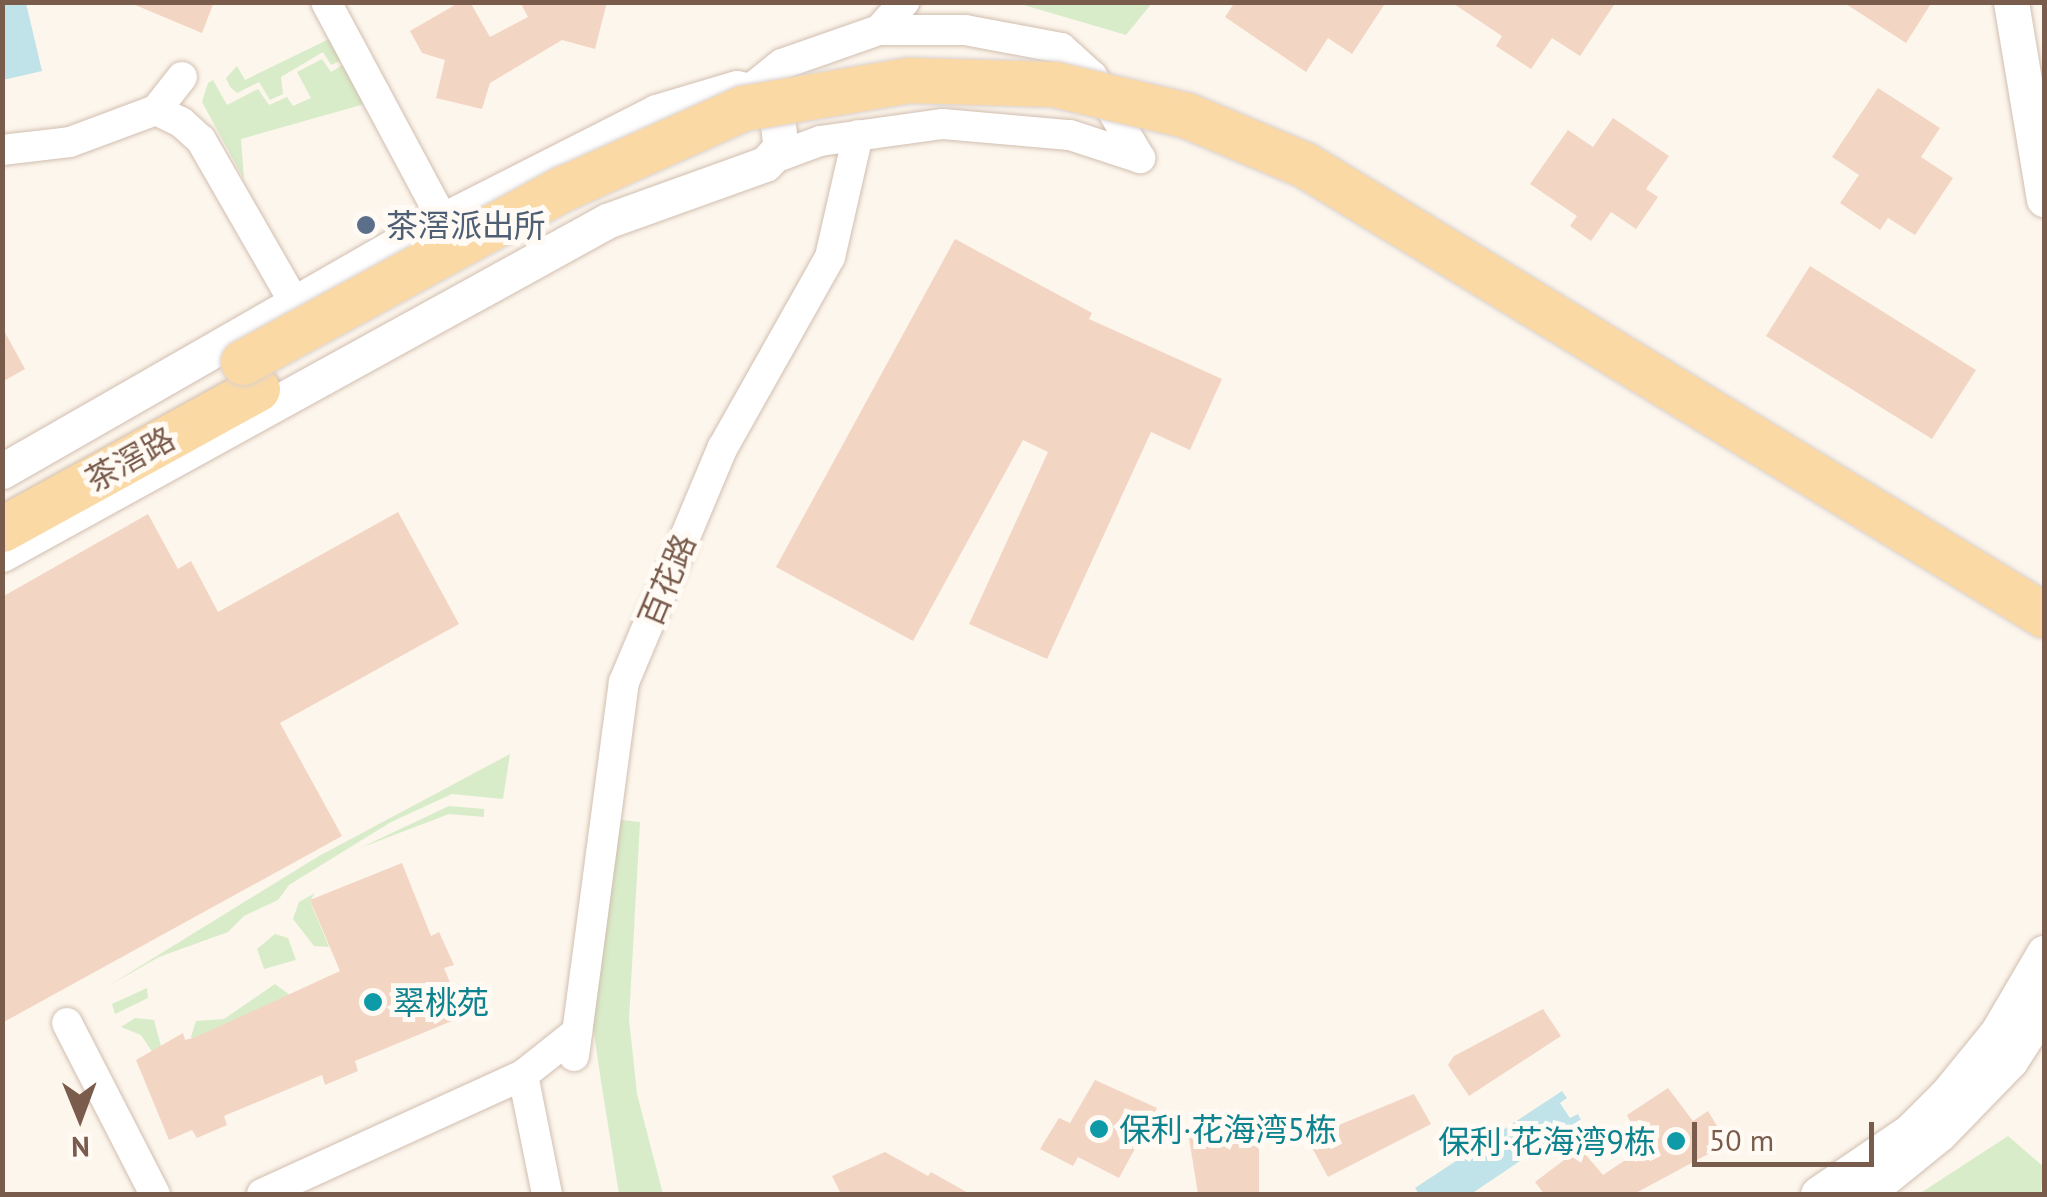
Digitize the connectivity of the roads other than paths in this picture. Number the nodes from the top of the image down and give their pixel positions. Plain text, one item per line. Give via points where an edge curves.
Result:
1 (326, 2) edge
2 (904, 2) edge
3 (2011, 2) edge
4 (2035, 2) edge
5 (879, 30) junction
6 (1046, 44) junction
7 (2044, 67) edge
8 (182, 76) dead end
9 (752, 88) junction
10 (156, 110) junction
11 (1004, 125) junction
12 (858, 134) junction
13 (2, 150) edge
14 (777, 158) junction
15 (2044, 199) edge
16 (443, 220) junction
17 (296, 305) junction
18 (250, 376) junction
19 (2, 471) edge
20 (2, 495) edge
21 (2, 529) edge
22 (2, 554) edge
23 (2044, 615) edge
24 (2044, 648) edge
25 (2044, 953) edge
26 (2044, 1008) edge
27 (67, 1022) dead end
28 (523, 1075) junction
29 (156, 1194) edge
30 (262, 1194) edge
31 (547, 1194) edge
32 (1818, 1194) edge
33 (1865, 1194) edge

1 - 16 street
2 - 5 street
3 - 15 street
4 - 7 street
5 - 6 street via 964,30
5 - 9 street via 782,64
6 - 11 street via 1070,71 1068,108 1050,122
6 - 11 street via 1061,48 1092,76 1140,158 1070,135
8 - 10 street
9 - 14 street via 776,109
9 - 16 street via 702,94 656,112
10 - 13 street via 70,142
10 - 17 street via 200,140
11 - 12 street via 915,124
12 - 14 street
12 - 28 street, 百花路 via 830,257 722,447 624,682 576,1044
14 - 22 street via 591,229
16 - 17 street
17 - 19 street
18 - 20 main road, 茶滘路
18 - 21 main road, 茶滘路
18 - 23 main road, bridge via 564,188 743,108 909,80 1054,84 1186,114 1305,165
18 - 24 main road via 690,158 760,134 827,118 942,108 1074,118 1193,150 1309,202
25 - 32 street via 1997,1034 1948,1093 1908,1132
26 - 33 street via 2010,1061 1939,1134
27 - 29 street
28 - 30 street
28 - 31 street

